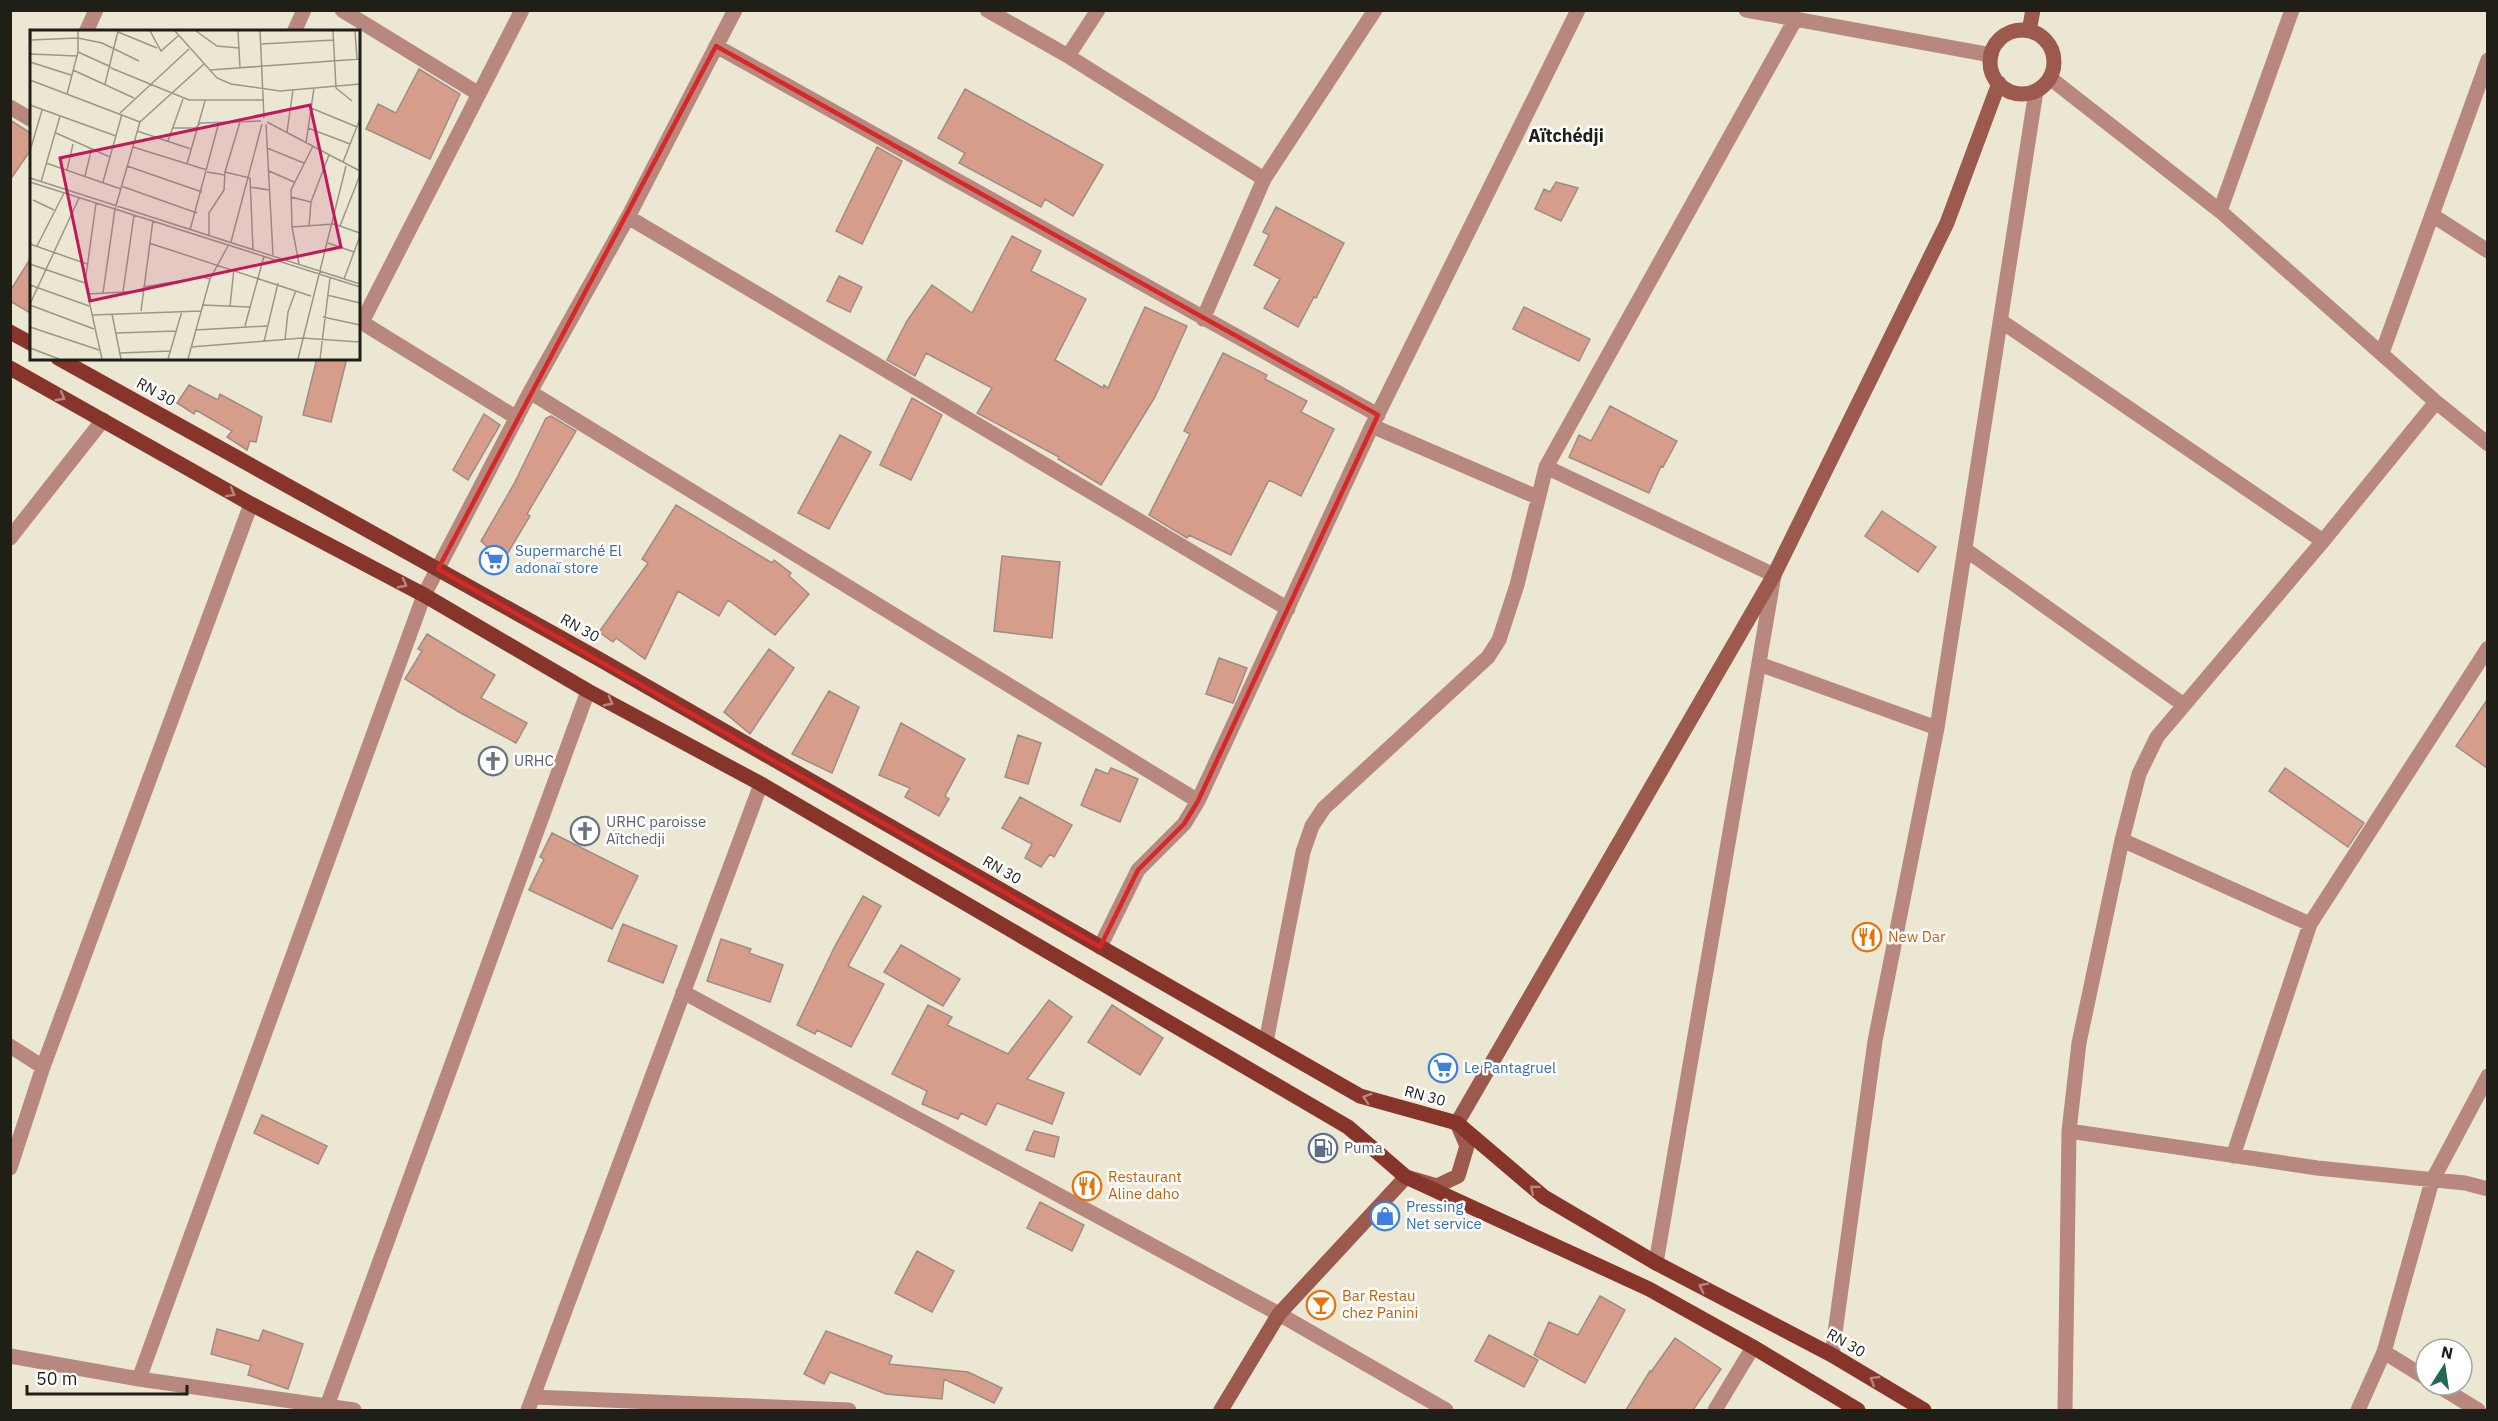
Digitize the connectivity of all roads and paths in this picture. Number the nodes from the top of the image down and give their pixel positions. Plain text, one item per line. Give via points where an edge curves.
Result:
1 (96, 10) edge
2 (304, 10) edge
3 (342, 10) edge
4 (522, 10) edge
5 (735, 10) edge
6 (987, 10) edge
7 (1098, 10) edge
8 (1375, 10) edge
9 (1578, 10) edge
10 (1746, 10) edge
11 (2033, 10) edge
12 (2292, 10) edge
13 (1795, 20) junction
14 (87, 30) edge
15 (295, 30) edge
16 (2029, 31) junction
17 (716, 46) junction
18 (1991, 55) junction
19 (1068, 56) junction
20 (2487, 60) edge
21 (2050, 78) junction
22 (1999, 83) junction
23 (2036, 91) junction
24 (479, 94) junction
25 (10, 107) edge
26 (30, 119) edge
27 (1264, 179) junction
28 (2220, 211) junction
29 (2432, 214) junction
30 (628, 217) junction
31 (2487, 251) edge
32 (1203, 319) junction
33 (360, 321) edge
34 (2001, 321) junction
35 (10, 332) edge
36 (30, 343) edge
37 (2382, 353) junction
38 (62, 360) edge
39 (10, 368) edge
40 (530, 392) junction
41 (2436, 402) junction
42 (517, 418) junction
43 (103, 420) junction
44 (1375, 420) junction
45 (2487, 444) edge
46 (1546, 467) junction
47 (1538, 497) junction
48 (251, 504) junction
49 (10, 538) edge
50 (2323, 541) junction
51 (1966, 550) junction
52 (438, 569) junction
53 (1774, 575) junction
54 (424, 595) junction
55 (1288, 609) junction
56 (2487, 648) edge
57 (1759, 664) junction
58 (588, 691) junction
59 (2184, 705) junction
60 (1937, 728) junction
61 (761, 784) junction
62 (1198, 801) junction
63 (2122, 840) junction
64 (2310, 924) junction
65 (1100, 947) junction
66 (683, 992) junction
67 (1266, 1041) junction
68 (10, 1046) edge
69 (43, 1067) junction
70 (2487, 1076) edge
71 (1457, 1123) junction
72 (2069, 1131) junction
73 (2234, 1156) junction
74 (10, 1168) edge
75 (1406, 1177) junction
76 (2432, 1181) junction
77 (2487, 1189) edge
78 (1656, 1263) junction
79 (1279, 1314) junction
80 (1753, 1347) junction
81 (2384, 1352) junction
82 (1832, 1355) junction
83 (10, 1356) edge
84 (2414, 1371) edge
85 (140, 1379) junction
86 (2457, 1397) edge
87 (530, 1404) edge
88 (327, 1406) junction
89 (354, 1410) edge
90 (849, 1410) edge
91 (1221, 1410) edge
92 (1443, 1410) edge
93 (1715, 1410) edge
94 (1858, 1410) edge
95 (1924, 1410) edge
96 (2066, 1410) edge
97 (2358, 1410) edge
98 (2478, 1410) edge

1 - 14 street
2 - 15 street
3 - 24 street
4 - 24 street
5 - 17 street
6 - 19 street
7 - 19 street
8 - 27 street
9 - 44 street
10 - 13 street
11 - 16 street
12 - 28 street
13 - 18 street
13 - 46 street
16 - 18 street via 2009,33
16 - 21 street via 2046,40 2052,49 2054,68
17 - 30 street
17 - 32 street
18 - 22 street via 1990,65
19 - 27 street
20 - 29 street
21 - 23 street
21 - 28 street
22 - 23 street via 2016,93
22 - 53 street via 1947,223
23 - 34 street
24 - 33 street
25 - 26 street
27 - 32 street
28 - 37 street
29 - 31 street
29 - 37 street
30 - 40 street
30 - 55 street
32 - 44 street
33 - 42 street
34 - 50 street
34 - 51 street
35 - 36 main road
37 - 41 street
38 - 52 main road, RN 30 / RN 30
39 -> 43 main road
40 - 42 street
40 - 62 street
41 - 45 street
41 - 50 street
42 - 52 street
43 -> 48 main road
43 - 49 street
44 - 47 street
44 - 55 street
46 - 47 street
46 - 53 street
47 - 67 street via 1517,585 1499,640 1488,657 1324,808 1312,826 1303,852
48 -> 54 main road
48 - 69 street
50 - 59 street
51 - 59 street
51 - 60 street
52 - 54 street
52 - 65 main road, RN 30 / RN 30
53 - 57 street
53 - 71 street
54 - 58 main road
54 - 85 street
55 - 62 street
56 - 64 street
57 - 60 street
57 - 78 street
58 -> 61 main road
58 - 88 street
59 - 63 street via 2157,737 2139,774
60 - 82 street via 1875,1041
61 - 66 street
61 - 75 main road via 1348,1127
62 - 65 street via 1184,824 1138,870
63 - 64 street
63 - 72 street via 2079,1043
64 - 73 street
65 - 67 main road, RN 30 / RN 30
66 - 79 street
66 - 87 street
71 -> 67 main road, RN 30 / RN 30 via 1360,1096
68 - 69 street
69 - 74 street
70 - 76 street
71 - 75 street via 1467,1146 1458,1176 1437,1186
78 -> 71 main road, RN 30 / RN 30 via 1544,1197
72 - 73 street
72 - 96 street
73 - 76 street
75 - 79 street
75 - 80 main road via 1648,1289
76 - 77 street
76 - 81 street
82 -> 78 main road, RN 30 / RN 30
79 - 91 street
79 - 92 street
80 - 93 street
80 - 94 main road
81 - 84 street
81 - 97 street
95 -> 82 main road, RN 30 / RN 30
83 - 85 street
85 - 88 street
86 - 98 street
87 - 90 street
88 - 89 street

